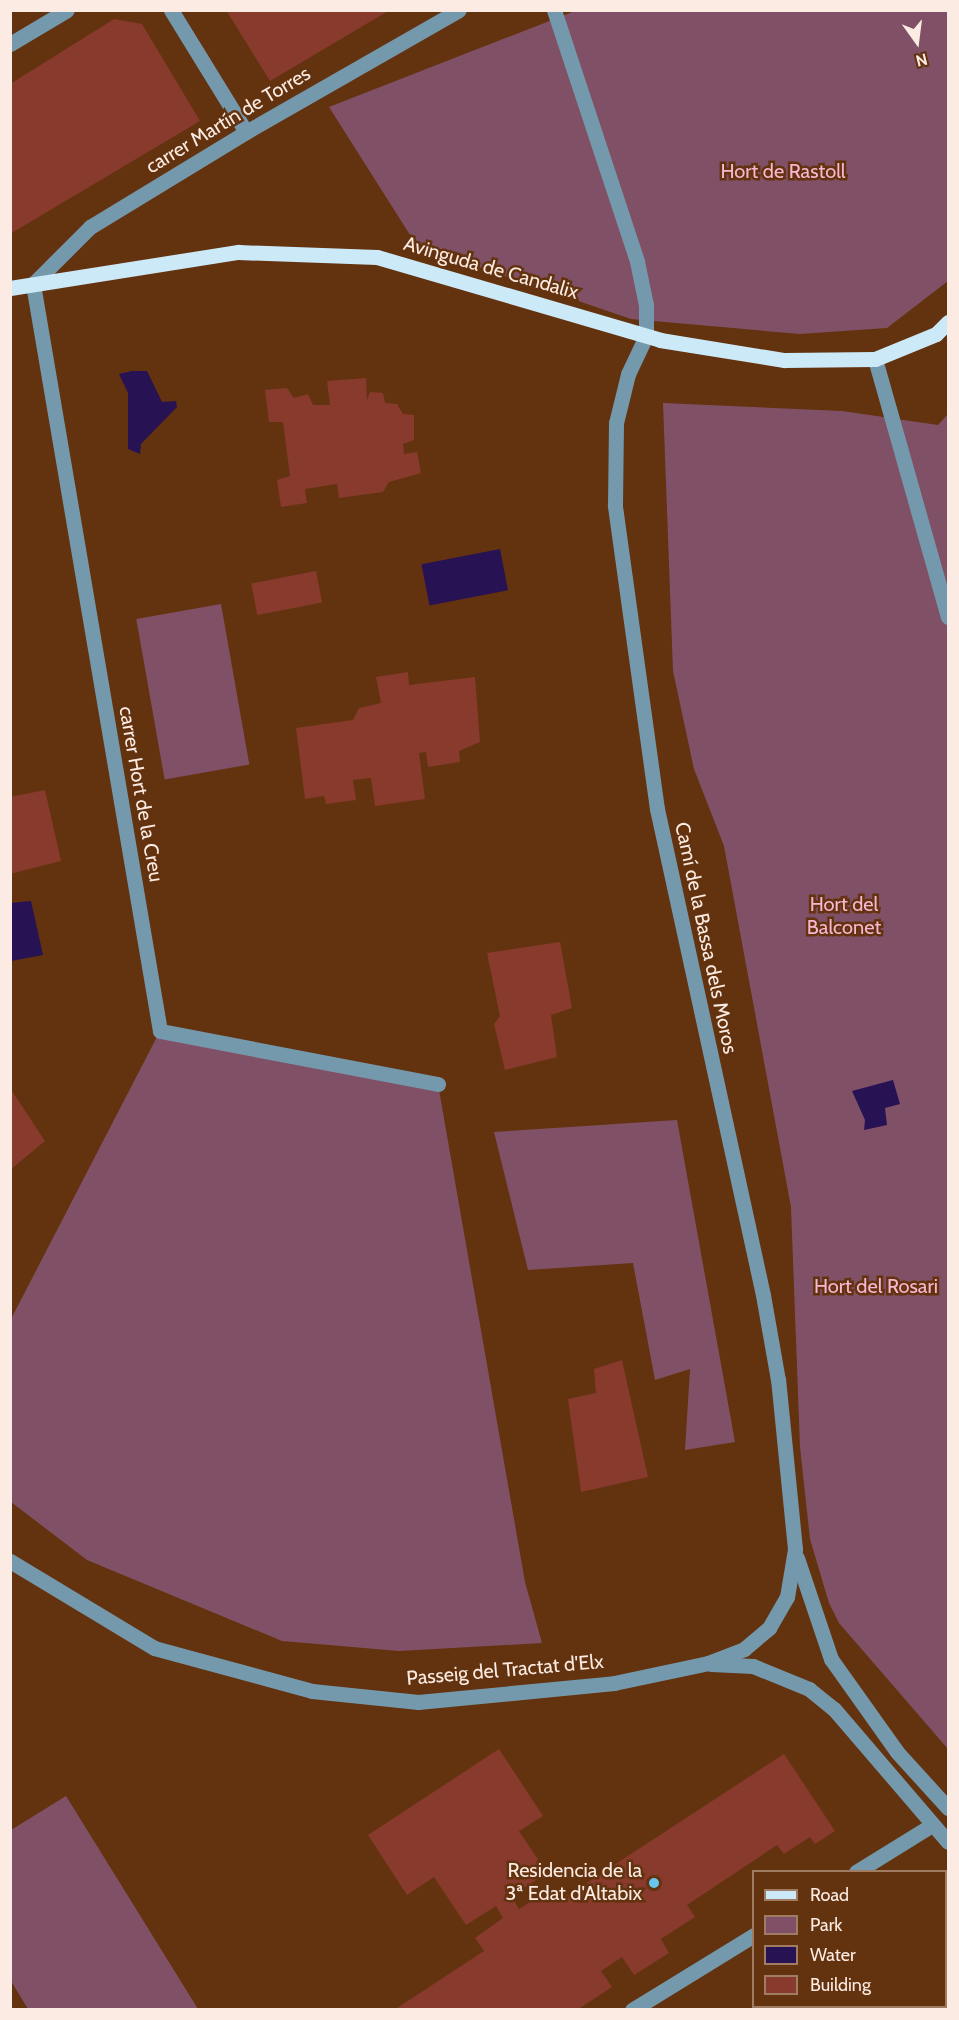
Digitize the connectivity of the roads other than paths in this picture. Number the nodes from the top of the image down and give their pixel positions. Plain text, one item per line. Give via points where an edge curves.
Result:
1 (67, 10) edge
2 (171, 10) edge
3 (459, 10) edge
4 (554, 10) edge
5 (10, 44) edge
6 (246, 132) junction
7 (33, 285) junction
8 (10, 288) edge
9 (948, 322) edge
10 (646, 336) junction
11 (875, 360) junction
12 (948, 617) edge
13 (438, 1084) dead end
14 (795, 1549) junction
15 (10, 1561) edge
16 (708, 1663) junction
17 (948, 1808) edge
18 (932, 1825) junction
19 (948, 1842) edge
20 (859, 1870) edge
21 (752, 1936) edge
22 (632, 2010) edge

1 - 5 street
2 - 6 street
3 - 6 street, carrer Martín de Torres
4 - 10 street via 637,261 646,305
6 - 7 street, carrer Martín de Torres via 90,227
7 - 8 main road, Avinguda de Candalix
7 - 10 main road, Avinguda de Candalix via 238,252 377,257
7 - 13 street, carrer Hort de la Creu via 160,1031
9 - 11 main road, Avinguda de Candalix via 936,334
10 - 11 main road, Avinguda de Candalix via 784,360
10 - 14 street, Camí de la Bassa dels Moros via 628,374 616,423 615,505 657,809 776,1369
11 - 12 street
14 - 16 street, Camí de la Bassa dels Moros via 787,1597 769,1628 744,1649
14 - 17 street, Camí de la Bassa dels Moros via 831,1659 897,1752
15 - 16 street, Passeig del Tractat d'Elx via 154,1648 312,1691 418,1702 614,1683
16 - 18 street via 753,1666 809,1689 834,1709
18 - 19 street
18 - 20 street
21 - 22 street

